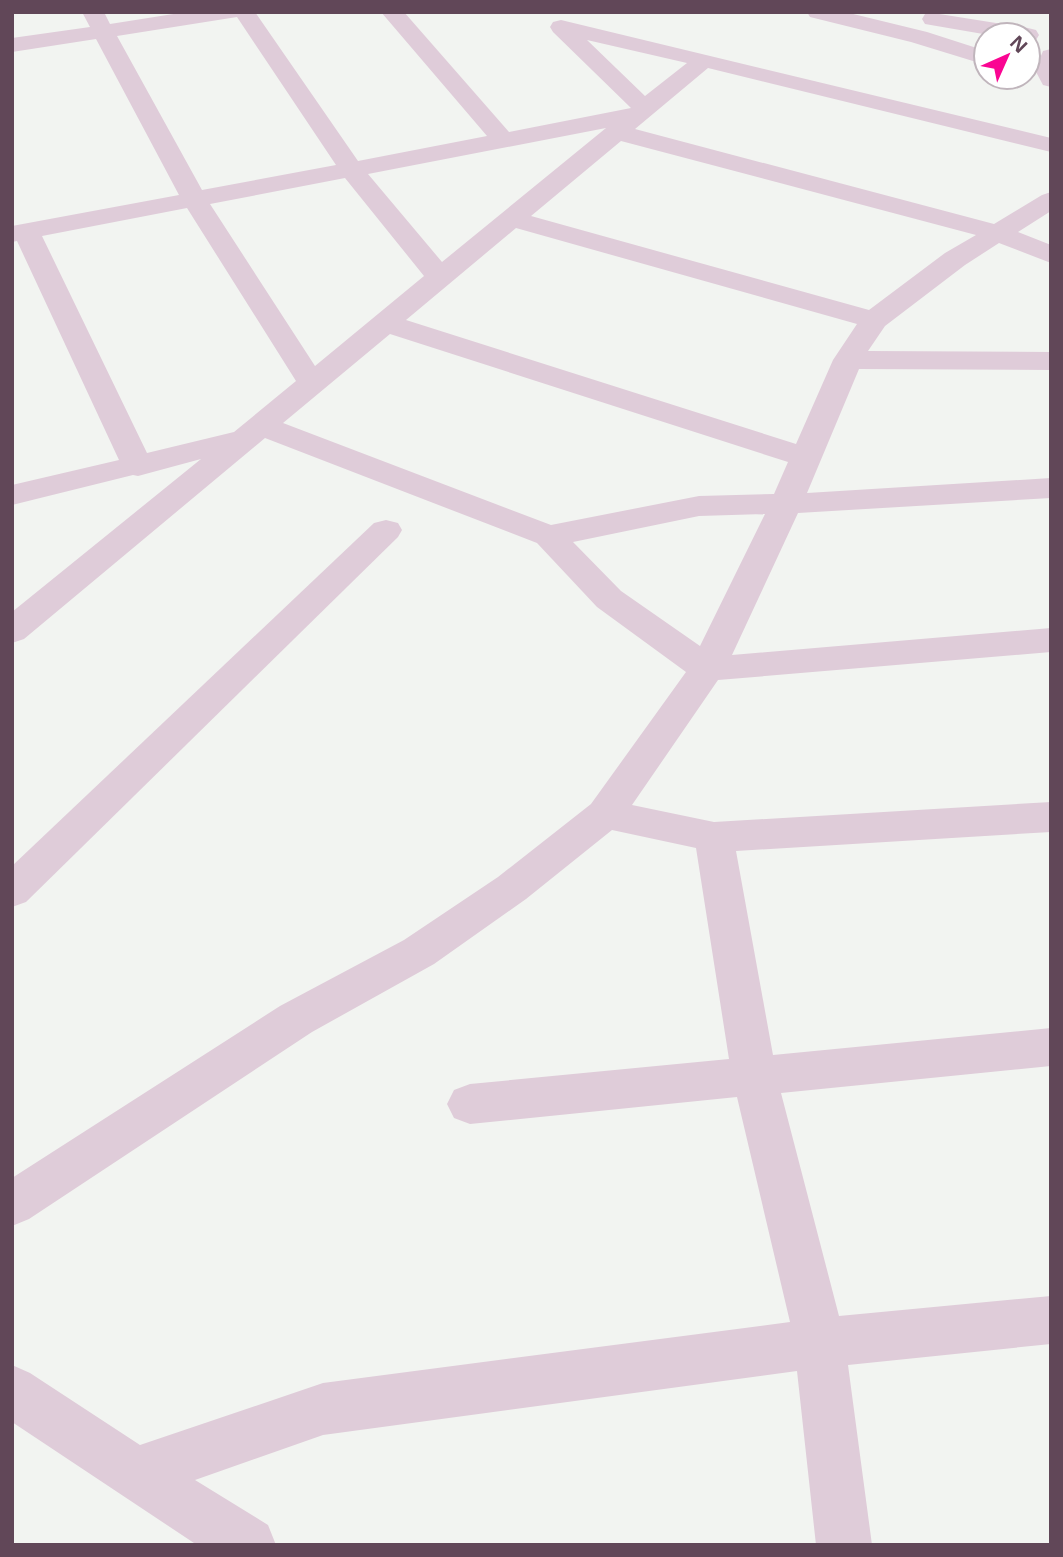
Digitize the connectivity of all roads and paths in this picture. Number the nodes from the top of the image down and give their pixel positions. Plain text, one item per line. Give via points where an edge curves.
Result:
1 (230, 12) edge
2 (244, 12) edge
3 (392, 12) edge
4 (542, 12) edge
5 (818, 12) edge
6 (902, 12) edge
7 (99, 21) edge
8 (972, 25) edge
9 (563, 28) junction
10 (12, 45) edge
11 (972, 54) edge
12 (1051, 56) edge
13 (704, 60) junction
14 (1051, 81) edge
15 (633, 119) junction
16 (504, 141) junction
17 (1051, 145) edge
18 (352, 170) junction
19 (194, 199) junction
20 (1051, 200) edge
21 (512, 219) junction
22 (19, 232) edge
23 (995, 232) junction
24 (1051, 255) edge
25 (440, 278) junction
26 (874, 320) junction
27 (385, 323) junction
28 (848, 360) junction
29 (1051, 361) edge
30 (312, 384) junction
31 (253, 432) junction
32 (807, 458) junction
33 (138, 467) junction
34 (1051, 488) edge
35 (12, 495) edge
36 (786, 503) junction
37 (386, 530) dead end
38 (549, 536) junction
39 (12, 631) edge
40 (1051, 640) edge
41 (707, 669) junction
42 (605, 814) junction
43 (1051, 817) edge
44 (714, 837) junction
45 (12, 891) edge
46 (1051, 1047) edge
47 (754, 1075) junction
48 (470, 1104) dead end
49 (12, 1204) edge
50 (1051, 1320) edge
51 (820, 1343) junction
52 (12, 1391) edge
53 (135, 1474) junction
54 (248, 1545) edge
55 (844, 1545) edge

1 - 7 street
2 - 18 street
3 - 16 street
4 - 9 street
5 - 11 street
6 - 8 street
7 - 10 street
7 - 19 street
9 - 13 street
9 - 15 street
12 - 14 street via 1046,70
13 - 15 street
13 - 17 street
15 - 16 street
15 - 21 street
15 - 23 street
16 - 18 street
18 - 19 street
18 - 25 street
19 - 22 street
19 - 30 street
20 - 23 street
21 - 25 street
21 - 26 street
22 - 33 street
23 - 24 street
23 - 26 street
25 - 27 street
26 - 28 street
27 - 30 street
27 - 32 street
28 - 29 street
28 - 32 street
30 - 31 street
31 - 33 street
31 - 38 street
31 - 39 street
32 - 36 street
33 - 35 street
34 - 36 street
36 - 38 street via 699,506
36 - 41 street
37 - 45 street
38 - 41 street via 609,598
40 - 41 street
41 - 42 street
42 - 44 street
42 - 49 street via 512,888 419,952 296,1019
43 - 44 street
44 - 47 street
46 - 47 street
47 - 48 street
47 - 51 street
50 - 51 street
51 - 53 street via 323,1409
51 - 55 street
52 - 53 street
53 - 54 street

